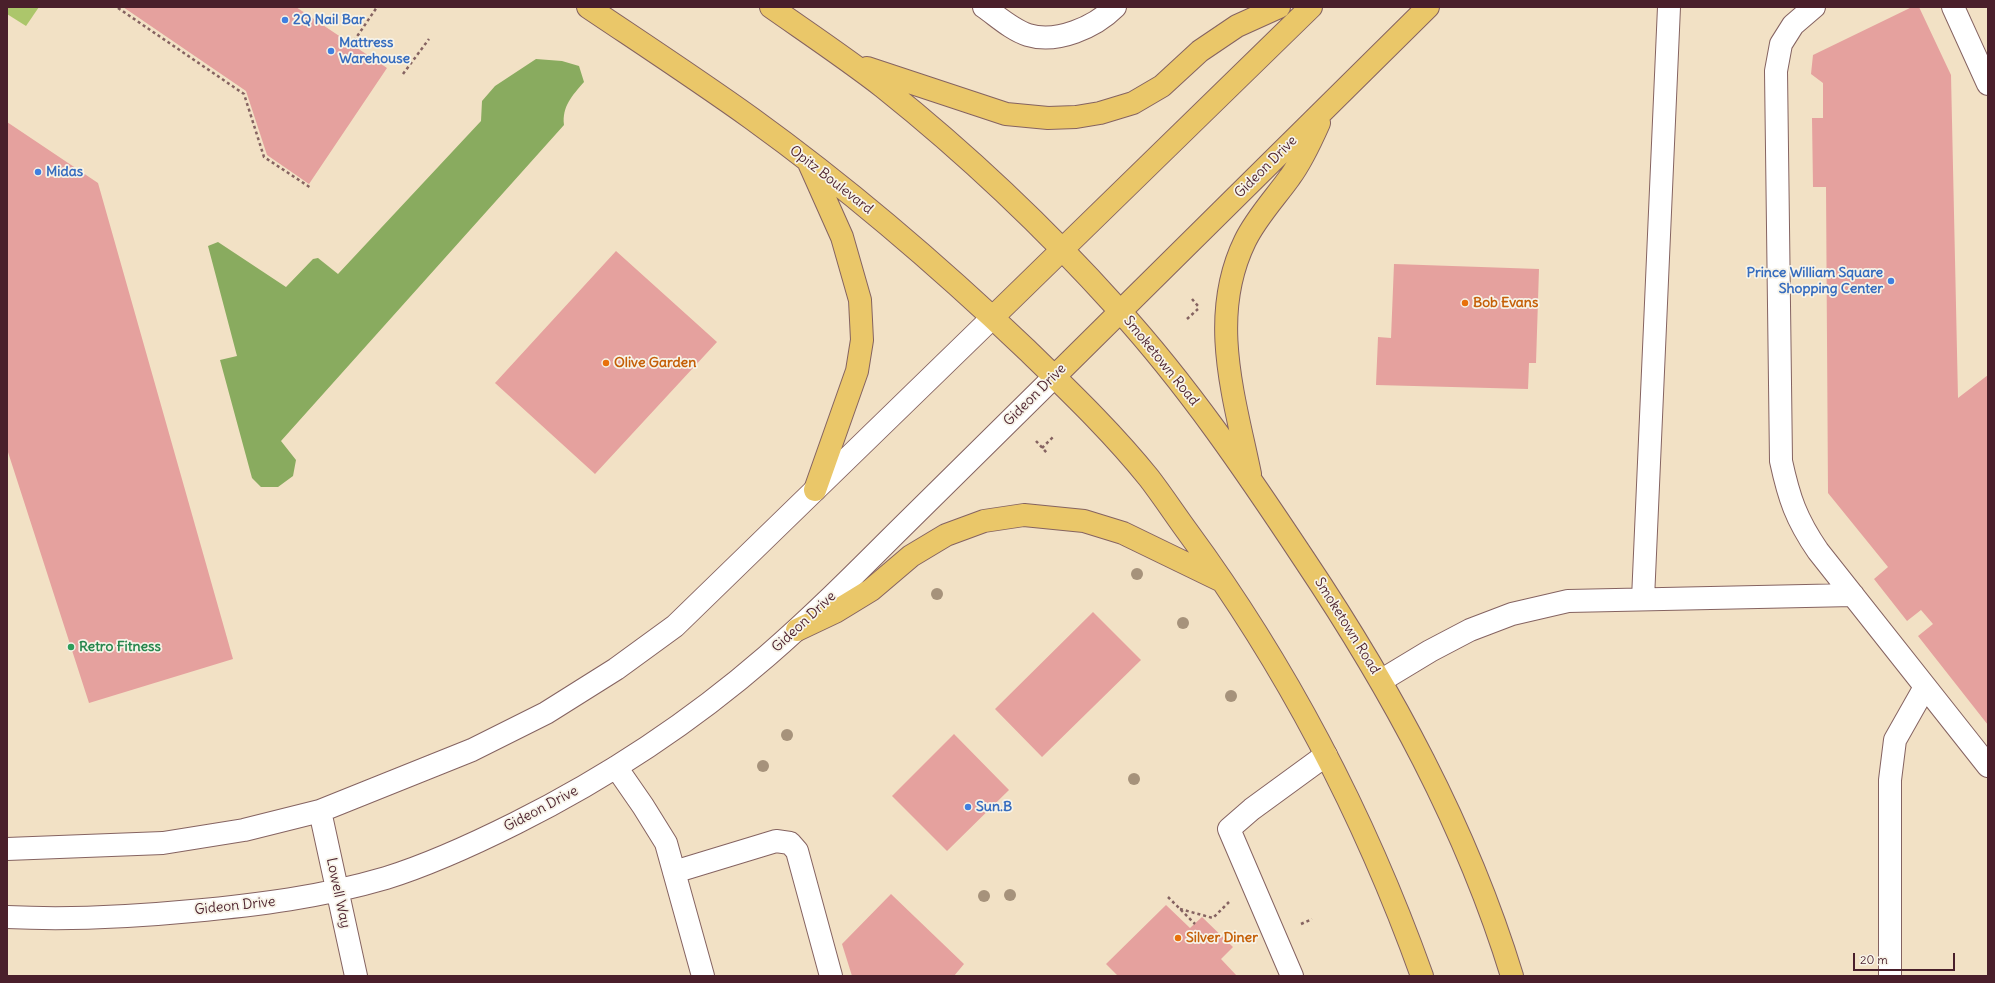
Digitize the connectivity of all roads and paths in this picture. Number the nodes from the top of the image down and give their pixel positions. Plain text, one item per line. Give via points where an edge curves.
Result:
1 (377, 7) edge
2 (588, 7) edge
3 (771, 7) edge
4 (984, 7) edge
5 (1115, 7) edge
6 (1279, 7) edge
7 (1311, 7) edge
8 (1428, 7) edge
9 (1669, 7) edge
10 (1814, 7) edge
11 (1953, 7) edge
12 (118, 8) dead end
13 (428, 39) dead end
14 (354, 42) dead end
15 (847, 61) junction
16 (403, 74) dead end
17 (1988, 84) edge
18 (1323, 110) junction
19 (808, 160) junction
20 (311, 188) dead end
21 (1062, 249) junction
22 (1192, 299) dead end
23 (1120, 311) junction
24 (992, 317) junction
25 (1187, 319) dead end
26 (1054, 377) junction
27 (1053, 437) dead end
28 (1036, 441) dead end
29 (1042, 448) junction
30 (1047, 452) dead end
31 (1252, 481) junction
32 (815, 490) junction
33 (1226, 583) junction
34 (1853, 594) junction
35 (1643, 599) junction
36 (797, 630) junction
37 (1382, 680) junction
38 (1925, 687) junction
39 (1326, 755) junction
40 (1988, 766) edge
41 (616, 767) junction
42 (320, 811) junction
43 (7, 849) edge
44 (674, 872) junction
45 (338, 891) junction
46 (1168, 897) dead end
47 (1232, 899) dead end
48 (1180, 909) junction
49 (7, 917) edge
50 (1195, 924) dead end
51 (356, 976) edge
52 (703, 976) edge
53 (831, 976) edge
54 (1292, 976) edge
55 (1422, 976) edge
56 (1512, 976) edge
57 (1890, 976) edge

1 - 14 path
2 - 19 main road, Opitz Boulevard
3 - 15 main road
4 - 5 street via 1027,35 1042,38 1072,33 1109,13
6 - 15 main road via 1237,26 1200,51 1162,86 1132,103 1076,117 1048,118 1006,114
7 - 21 main road
8 - 18 main road, Gideon Drive
9 - 35 street
10 - 34 street via 1793,25 1781,44 1776,71 1781,461 1787,490 1801,526
11 - 17 street
12 - 20 path via 244,94 264,156
13 - 16 path
15 - 21 main road via 882,86 974,164
18 - 23 main road, Gideon Drive
18 - 31 main road via 1312,138 1291,175 1245,241 1231,277 1226,313 1227,362
19 - 24 main road, Opitz Boulevard via 882,220
19 - 32 main road via 842,237 860,300 862,340 857,371
21 - 23 main road
21 - 24 main road
22 - 25 path via 1200,308
23 - 26 main road, Gideon Drive
23 - 31 main road, Smoketown Road via 1188,393
24 - 26 main road, Opitz Boulevard
24 - 32 street
26 - 33 main road via 1094,417 1148,478
26 - 36 street, Gideon Drive
27 - 29 path
28 - 29 path
29 - 30 path
31 - 37 main road, Smoketown Road
32 - 42 street via 675,626 616,669 546,714 472,750
33 - 36 main road via 1122,533 1084,521 1024,515 984,521 946,535 911,556 871,590 835,612
33 - 39 main road via 1295,694
34 - 35 street
34 - 38 street
35 - 37 street via 1568,601 1512,614 1470,630
36 - 41 street, Gideon Drive via 717,698
37 - 56 main road, Smoketown Road via 1414,738 1461,838 1501,940
38 - 40 street
38 - 57 street via 1895,740 1890,780
39 - 54 street via 1229,828
39 - 55 main road via 1350,800 1397,909
41 - 44 street via 666,843
41 - 45 street, Gideon Drive via 562,800 463,850 388,877
42 - 43 street via 244,830 163,842
42 - 45 street, Lowell Way
44 - 52 street
44 - 53 street via 776,841 790,843 797,851
45 - 49 street, Gideon Drive via 263,905 134,917
45 - 51 street, Lowell Way
46 - 48 path
47 - 48 path via 1213,918
48 - 50 path

